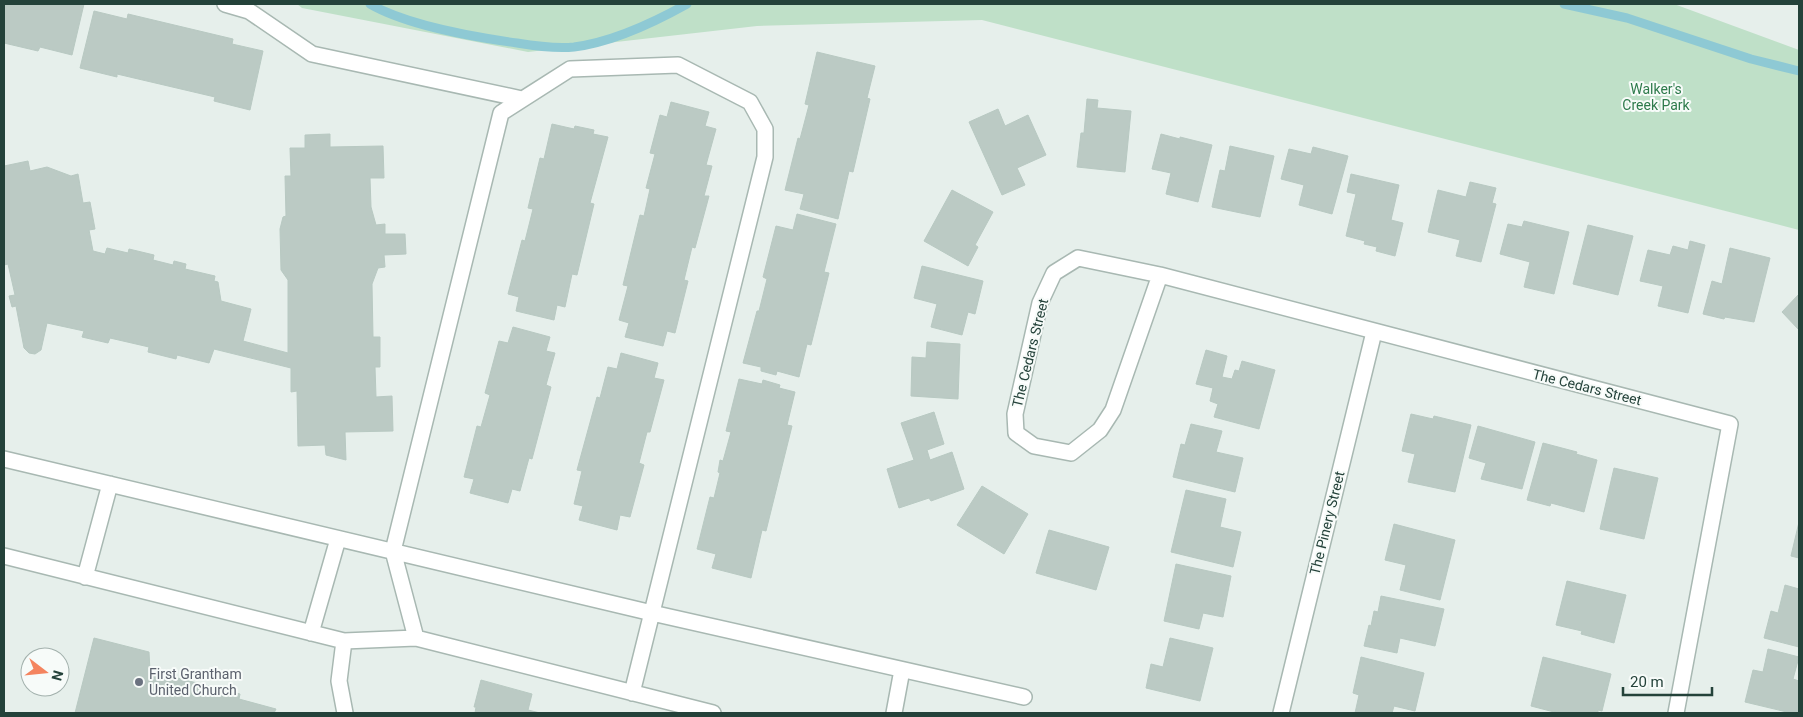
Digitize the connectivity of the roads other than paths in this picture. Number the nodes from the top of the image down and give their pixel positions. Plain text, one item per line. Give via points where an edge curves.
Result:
1 (225, 4) edge
2 (522, 99) junction
3 (1160, 275) junction
4 (1374, 332) junction
5 (4, 459) edge
6 (110, 484) junction
7 (338, 539) junction
8 (393, 552) junction
9 (4, 556) edge
10 (85, 576) junction
11 (652, 613) junction
12 (311, 633) junction
13 (416, 638) junction
14 (344, 641) junction
15 (902, 670) junction
16 (632, 693) junction
17 (1024, 698) dead end
18 (345, 713) edge
19 (713, 713) edge
20 (894, 713) edge
21 (1281, 713) edge
22 (1676, 713) edge

1 - 2 street via 249,11 312,54
2 - 8 street via 502,113
2 - 11 street via 570,69 678,65 750,102 765,129 765,157
3 - 3 street, The Cedars Street via 1113,410 1100,430 1071,453 1034,446 1016,433 1015,414 1040,303 1054,273 1078,258
3 - 4 street, The Cedars Street
4 - 21 street, The Pinery Street
4 - 22 street, The Cedars Street via 1730,424
5 - 6 street
6 - 7 street
6 - 10 street
7 - 8 street
7 - 12 street
8 - 11 street
8 - 13 street
9 - 10 street
10 - 12 street
11 - 15 street
11 - 16 street
12 - 14 street
13 - 14 street
13 - 16 street
14 - 18 street via 339,681
15 - 17 street
15 - 20 street
16 - 19 street

